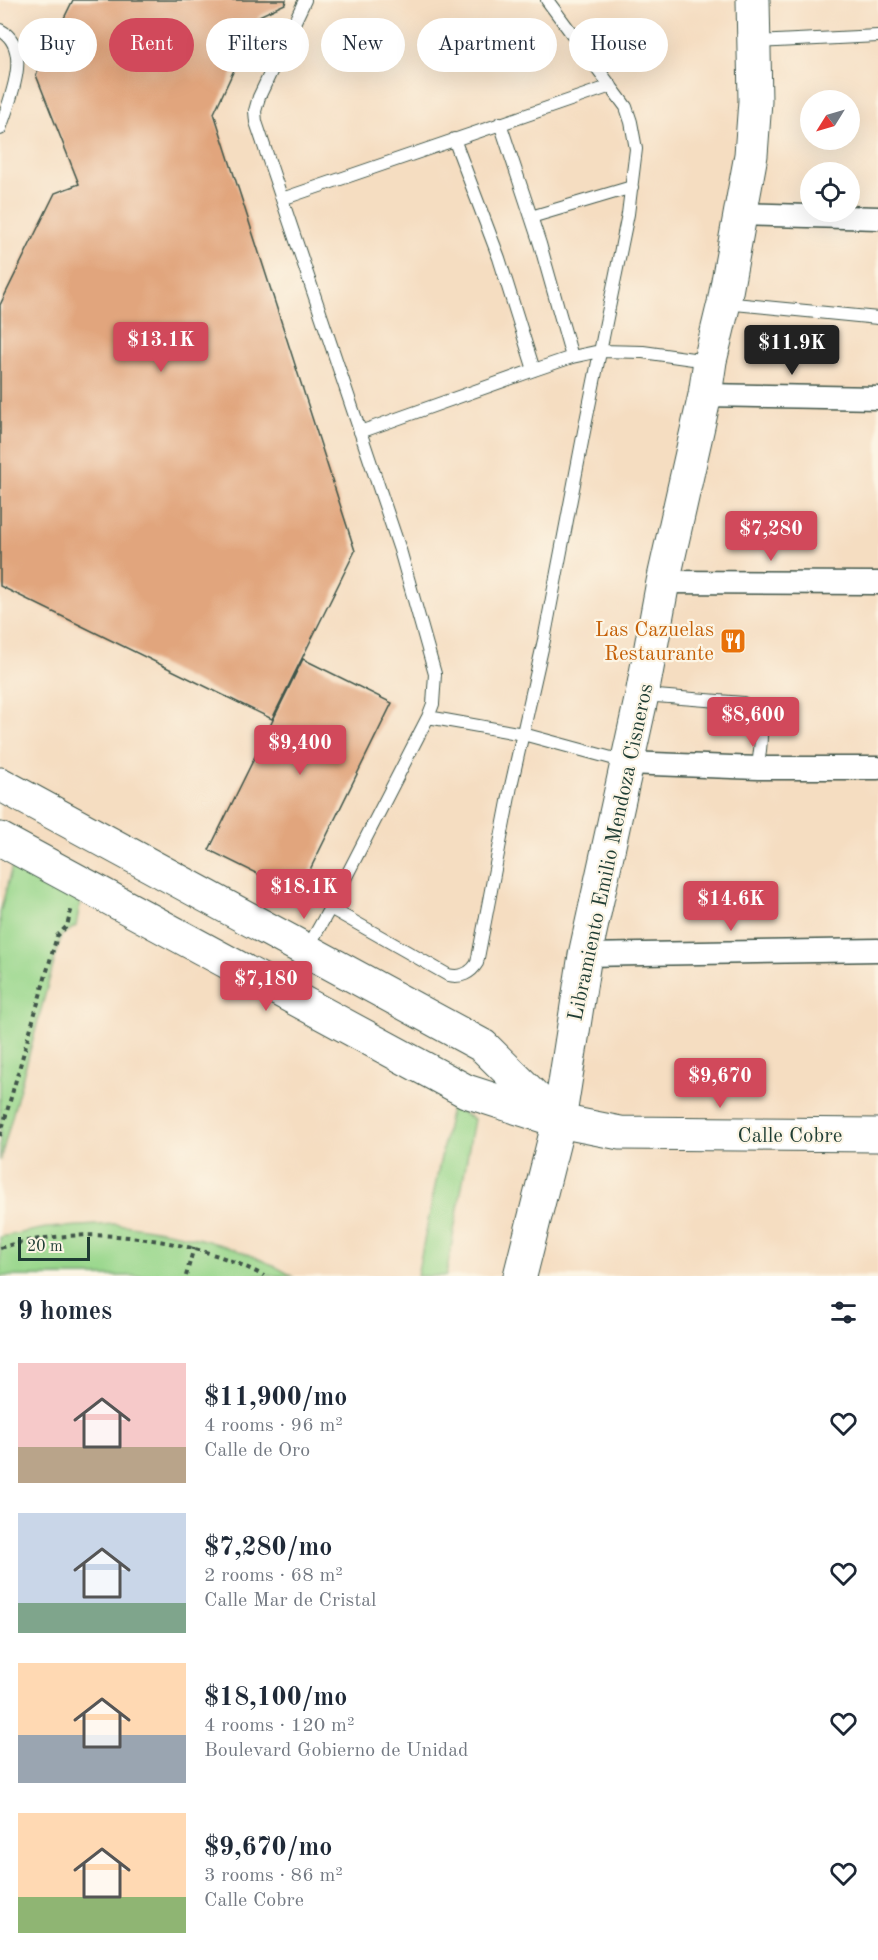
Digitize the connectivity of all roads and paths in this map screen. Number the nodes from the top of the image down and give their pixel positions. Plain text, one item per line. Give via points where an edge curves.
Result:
1 (305, 0) edge
2 (547, 0) edge
3 (753, 0) edge
4 (0, 30) edge
5 (878, 36) edge
6 (754, 42) junction
7 (611, 86) junction
8 (500, 123) junction
9 (0, 129) edge
10 (454, 139) junction
11 (632, 187) junction
12 (282, 199) junction
13 (739, 214) junction
14 (531, 217) junction
15 (878, 218) edge
16 (724, 303) junction
17 (878, 318) edge
18 (600, 351) junction
19 (572, 357) junction
20 (710, 361) junction
21 (534, 370) junction
22 (705, 395) junction
23 (878, 398) edge
24 (360, 432) junction
25 (663, 582) junction
26 (878, 583) edge
27 (642, 695) junction
28 (429, 717) junction
29 (523, 734) junction
30 (627, 763) junction
31 (758, 768) junction
32 (878, 768) edge
33 (0, 784) edge
34 (0, 839) edge
35 (73, 905) dead end
36 (330, 908) junction
37 (306, 950) junction
38 (878, 950) edge
39 (585, 956) junction
40 (285, 994) junction
41 (558, 1121) junction
42 (878, 1135) edge
43 (0, 1136) edge
44 (194, 1247) junction
45 (0, 1248) edge
46 (186, 1276) edge
47 (264, 1276) edge
48 (520, 1276) edge

1 - 12 lane via 255,111
2 - 7 lane
3 - 6 main road, Libramiento Emilio Mendoza Cisneros
4 - 9 lane via 12,38 18,55 13,89
5 - 6 lane
6 - 13 main road, Libramiento Emilio Mendoza Cisneros via 756,100 751,155
7 - 8 lane
7 - 11 lane via 626,107 635,136
8 - 10 lane
8 - 14 lane
10 - 12 lane
10 - 21 lane via 499,258
11 - 14 lane
11 - 18 lane
12 - 24 lane
13 - 15 street
13 - 16 main road, Libramiento Emilio Mendoza Cisneros
14 - 19 lane
16 - 17 lane
16 - 20 main road, Libramiento Emilio Mendoza Cisneros
18 - 19 lane
18 - 20 lane
18 - 29 lane
19 - 21 lane
20 - 22 main road, Libramiento Emilio Mendoza Cisneros
21 - 24 lane
22 - 23 street
22 - 25 main road, Libramiento Emilio Mendoza Cisneros
24 - 28 lane via 400,550 435,674
25 - 26 street
25 - 27 main road, Libramiento Emilio Mendoza Cisneros
27 - 30 main road, Libramiento Emilio Mendoza Cisneros
27 - 31 lane via 743,703 753,708 761,725
28 - 29 lane
28 - 36 lane
29 - 30 lane
29 - 36 lane via 473,970 448,975
30 - 31 street
30 - 39 main road, Libramiento Emilio Mendoza Cisneros
31 - 32 street
33 - 37 main road
34 - 40 main road, Calle Cobre
35 - 43 path via 68,926 57,936
36 - 37 lane
37 - 40 main road
37 - 41 main road via 483,1046
38 - 39 street
39 - 41 main road, Libramiento Emilio Mendoza Cisneros
40 - 41 main road, Calle Cobre via 466,1091
41 - 42 main road, Calle Cobre via 620,1133
41 - 48 main road, Libramiento Emilio Mendoza Cisneros
44 - 45 path via 137,1237 78,1236
44 - 46 path
44 - 47 path

